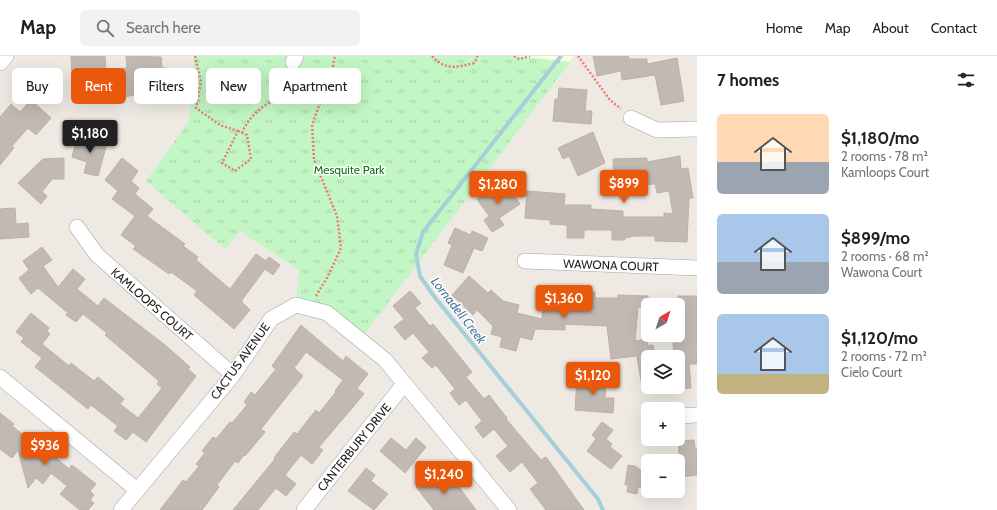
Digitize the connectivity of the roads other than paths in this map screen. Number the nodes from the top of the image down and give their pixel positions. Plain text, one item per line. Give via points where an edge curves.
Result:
1 (6, 56) edge
2 (0, 63) edge
3 (630, 118) road end
4 (697, 129) edge
5 (77, 227) dead end
6 (525, 261) dead end
7 (697, 268) edge
8 (233, 375) junction
9 (0, 377) edge
10 (404, 384) junction
11 (697, 415) edge
12 (685, 416) edge
13 (137, 490) junction
14 (311, 508) edge
15 (121, 510) edge
16 (509, 510) edge

1 - 2 street
3 - 4 street via 657,130
5 - 8 street, KAMLOOPS COURT via 97,255
6 - 7 street, WAWONA COURT
8 - 10 street, CACTUS AVENUE via 271,319 296,305 327,313 385,360
8 - 13 street, CACTUS AVENUE
9 - 13 street
10 - 14 street, CANTERBURY DRIVE
10 - 16 street, CACTUS AVENUE
11 - 12 street
13 - 15 street, CACTUS AVENUE

